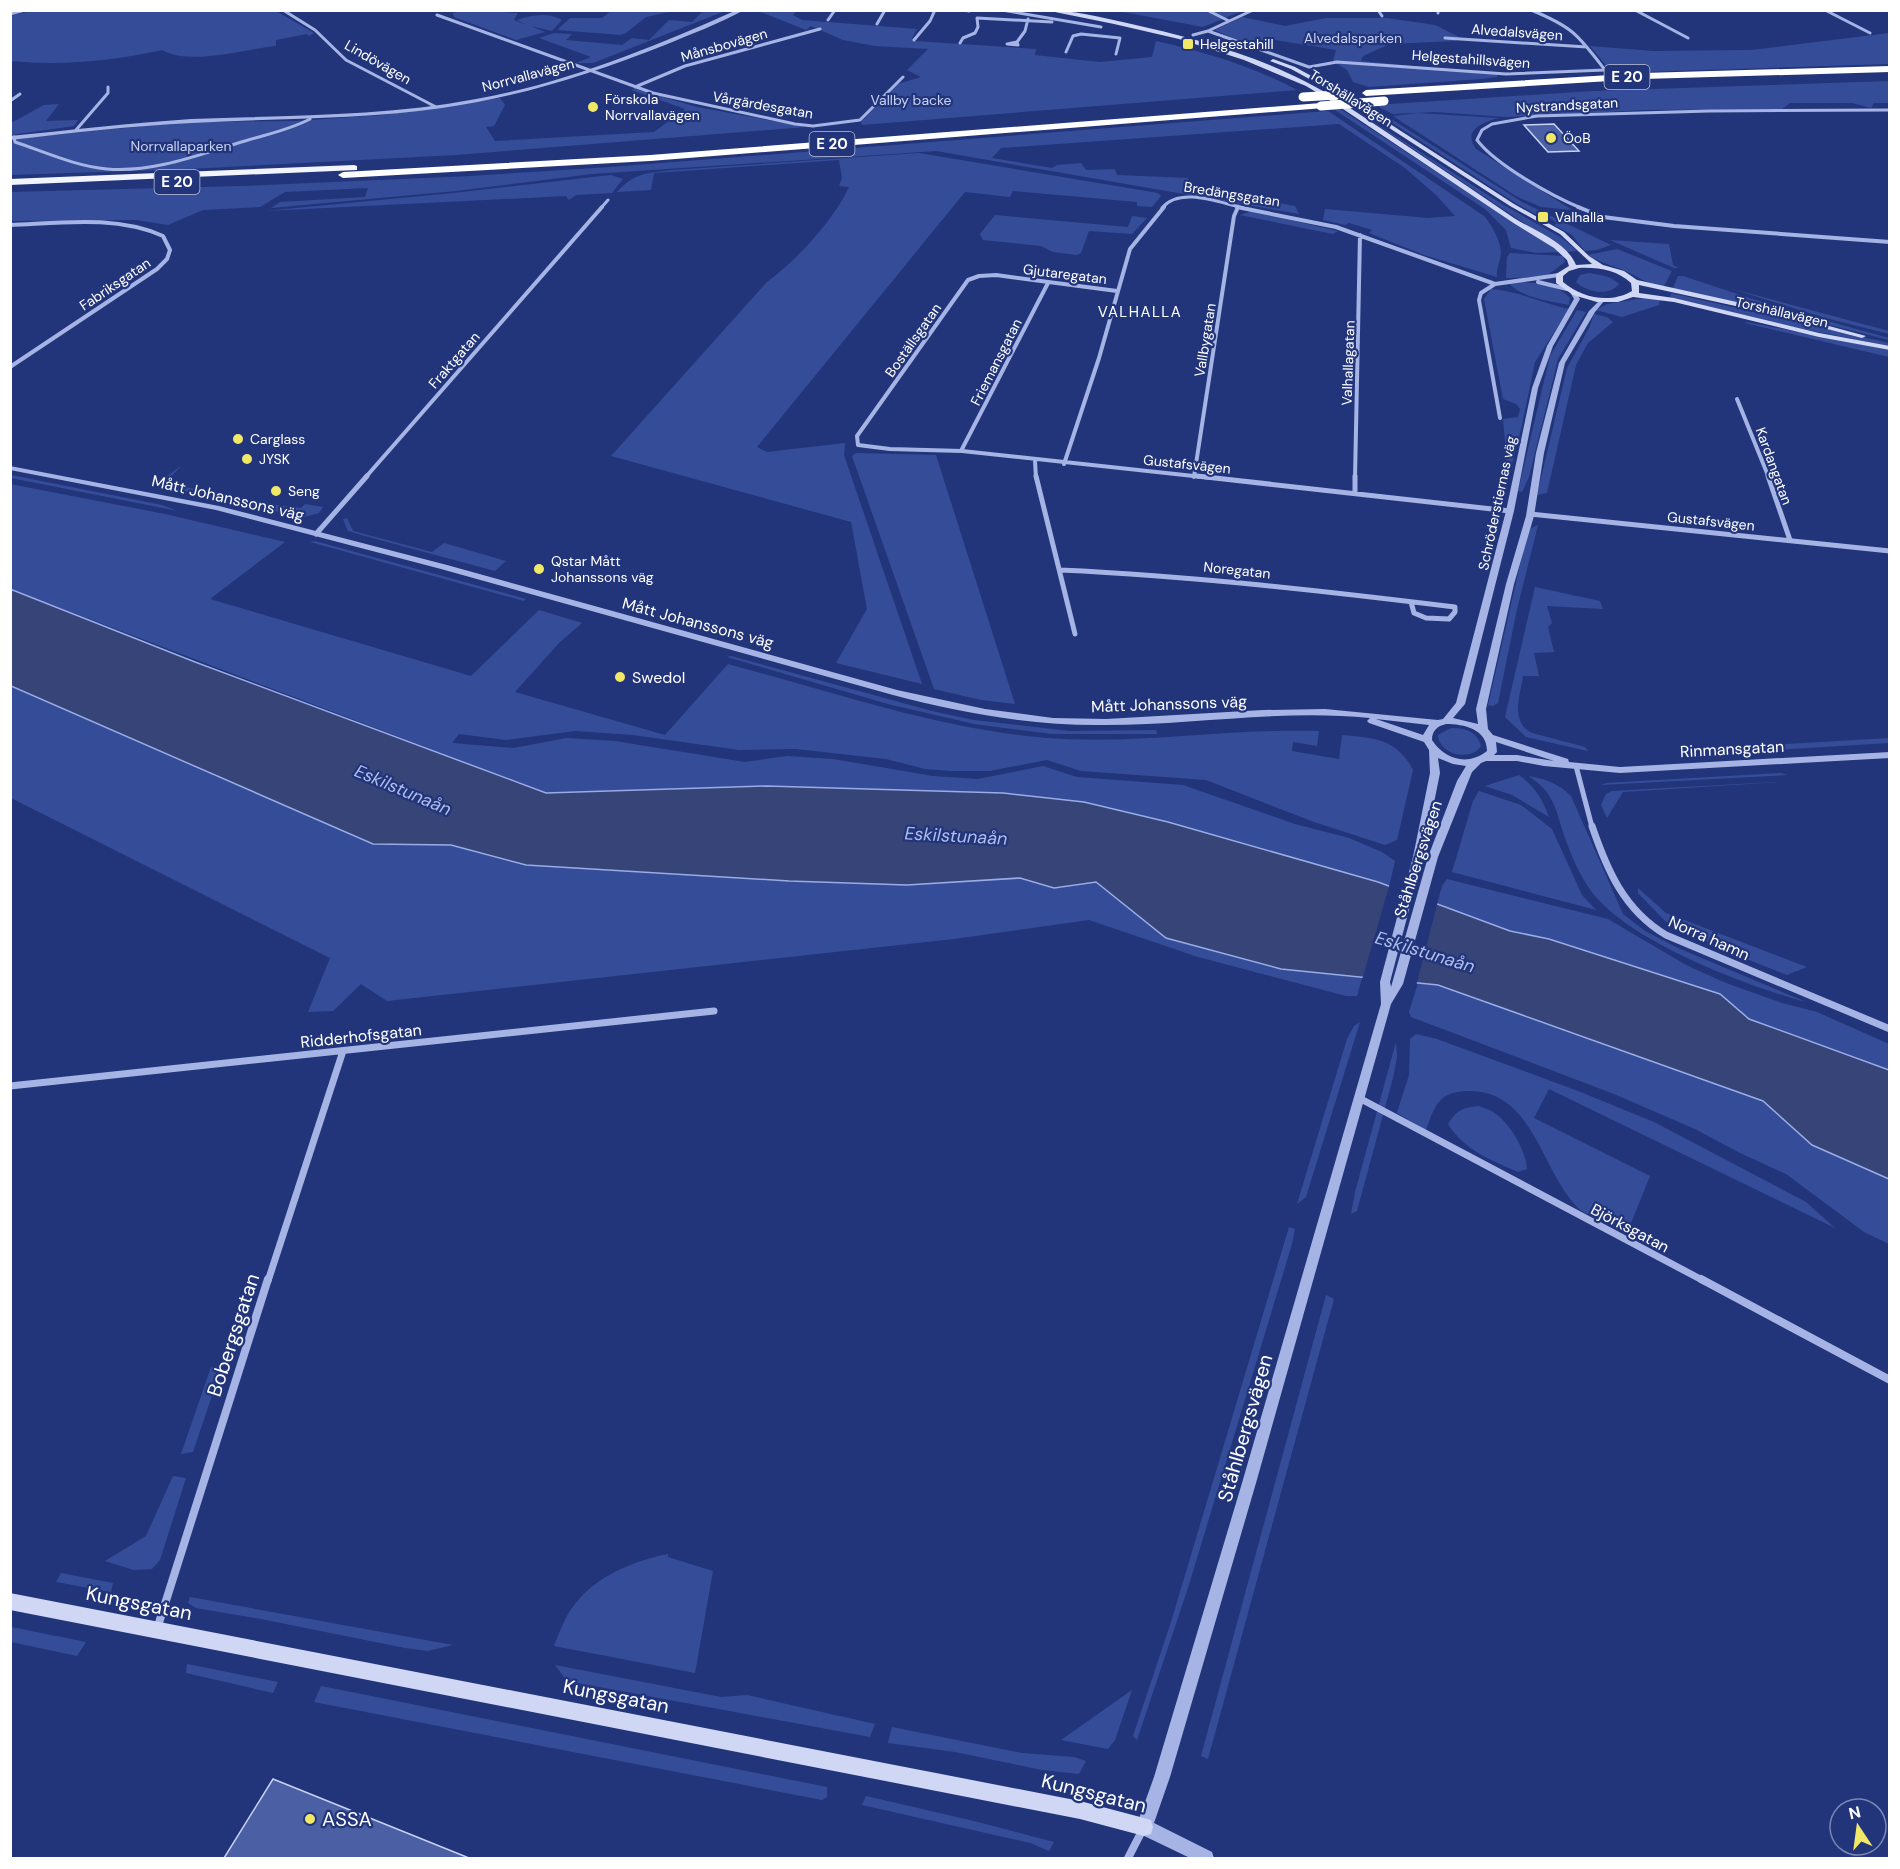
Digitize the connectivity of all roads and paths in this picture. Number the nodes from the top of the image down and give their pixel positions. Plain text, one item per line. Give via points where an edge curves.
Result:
1 (25, 10) edge
2 (283, 10) edge
3 (742, 10) edge
4 (835, 10) edge
5 (885, 10) edge
6 (935, 10) edge
7 (963, 10) edge
8 (1002, 10) edge
9 (1047, 10) edge
10 (1077, 10) edge
11 (1207, 10) edge
12 (1253, 10) edge
13 (1378, 10) edge
14 (1531, 10) edge
15 (1635, 10) edge
16 (1825, 10) edge
17 (969, 11) edge
18 (10, 15) edge
19 (437, 15) dead end
20 (1029, 16) dead end
21 (1382, 16) dead end
22 (828, 20) dead end
23 (1027, 21) junction
24 (1230, 21) junction
25 (1052, 22) dead end
26 (877, 24) dead end
27 (1101, 27) dead end
28 (820, 28) dead end
29 (1208, 31) junction
30 (1870, 33) dead end
31 (1192, 35) junction
32 (1445, 38) dead end
33 (1688, 38) dead end
34 (914, 40) dead end
35 (1183, 40) junction
36 (1017, 42) dead end
37 (960, 43) dead end
38 (1587, 47) junction
39 (1066, 52) dead end
40 (1116, 54) dead end
41 (1890, 69) edge
42 (589, 71) junction
43 (903, 76) dead end
44 (1890, 77) edge
45 (108, 87) dead end
46 (635, 87) junction
47 (20, 94) dead end
48 (10, 101) edge
49 (436, 107) junction
50 (1890, 110) edge
51 (310, 119) junction
52 (76, 130) junction
53 (12, 137) edge
54 (719, 142) dead end
55 (695, 144) dead end
56 (354, 168) joint
57 (343, 175) joint
58 (10, 184) edge
59 (608, 200) dead end
60 (1238, 206) junction
61 (10, 225) edge
62 (1360, 235) junction
63 (1890, 242) edge
64 (1573, 267) junction
65 (1601, 267) junction
66 (1559, 275) junction
67 (1011, 278) joint
68 (1531, 280) junction
69 (1635, 282) junction
70 (1048, 283) junction
71 (1495, 284) junction
72 (1117, 291) junction
73 (1570, 291) junction
74 (1633, 295) junction
75 (1602, 300) junction
76 (1890, 341) edge
77 (1890, 348) edge
78 (10, 367) edge
79 (1737, 399) dead end
80 (1500, 418) dead end
81 (861, 448) joint
82 (961, 451) junction
83 (1035, 461) junction
84 (1064, 464) junction
85 (10, 468) edge
86 (1194, 477) junction
87 (1355, 492) junction
88 (1510, 511) junction
89 (1530, 514) junction
90 (316, 534) junction
91 (1790, 540) junction
92 (1890, 551) edge
93 (1060, 570) junction
94 (1411, 602) junction
95 (1075, 634) dead end
96 (1352, 715) junction
97 (1442, 722) junction
98 (1486, 733) junction
99 (1427, 740) junction
100 (1433, 750) junction
101 (1890, 755) edge
102 (1482, 760) junction
103 (1576, 766) junction
104 (1386, 1004) junction
105 (714, 1011) dead end
106 (1890, 1029) edge
107 (344, 1051) junction
108 (10, 1086) edge
109 (1359, 1098) junction
110 (1890, 1380) edge
111 (10, 1601) edge
112 (157, 1629) junction
113 (1144, 1827) junction
114 (1128, 1858) edge
115 (1206, 1858) edge

1 - 18 street
2 - 49 street, Lindövägen via 315,30 346,60
3 - 42 street, Norrvallavägen
4 - 22 street
5 - 26 street
6 - 34 street
7 - 17 street
8 - 27 street
9 - 35 main road, Torshällavägen
10 - 31 main road, Torshällavägen
11 - 24 street
12 - 24 street
13 - 21 street
14 - 38 street, Helgestahillsvägen via 1565,25
15 - 33 street
16 - 30 street
19 - 42 street, Vårgärdesgatan
20 - 23 street
23 - 25 street
23 - 36 street
23 - 37 street via 977,18 975,33
24 - 29 street
28 - 46 street, Månsbovägen via 685,66
29 - 31 street
29 - 38 street, Helgestahillsvägen via 1311,67 1337,62 1524,75 1605,69
31 - 35 main road
31 - 65 main road, Torshällavägen via 1293,68 1337,92 1562,233
32 - 38 street, Alvedalsvägen
35 - 64 main road, Torshällavägen via 1251,60 1316,89 1559,248
39 - 40 street via 1073,36 1083,33 1120,38
41 - 54 highway, E 20, bridge via 1632,77 1366,93
42 - 46 street, Vårgärdesgatan
42 - 49 street, Norrvallavägen via 515,93
43 - 46 street, Vårgärdesgatan via 860,120 813,126 697,104
44 - 57 highway, E 20, bridge via 1656,84 1384,101 650,158
45 - 52 street via 108,93
47 - 48 street
49 - 51 street, Norrvallavägen
50 - 63 street, Nystrandsgatan via 1530,117 1488,125 1477,140 1487,153 1563,201 1603,217
51 - 52 street, Norrvallavägen via 191,121
51 - 53 street, Norrvallavägen via 293,128 128,169 82,163 15,142
52 - 53 street, Norrvallavägen
55 - 56 highway, E 20
56 - 58 highway, E 20
57 - 58 highway, E 20
59 - 90 street, Fraktgatan
60 - 62 street, Bredängsgatan via 1312,220
60 - 72 street, Bredängsgatan via 1186,197 1169,200 1130,249
60 - 86 street, Vallbygatan
61 - 78 street, Fabriksgatan via 142,226 161,232 170,247 169,256 157,269
62 - 71 street, Bredängsgatan
62 - 87 street, Valhallagatan
64 - 65 main road
64 - 66 main road
65 - 69 main road, Torshällavägen
66 - 68 street, Bredängsgatan
66 - 73 main road via 1560,283
67 - 70 street, Gjutaregatan
67 - 81 street, Boställsgatan via 986,275 968,280 857,436
68 - 71 street, Bredängsgatan
68 - 73 street, Bredängsgatan
69 - 74 main road via 1637,289
69 - 76 main road, Torshällavägen
70 - 72 street, Gjutaregatan
70 - 82 street, Friemansgatan
71 - 80 street, Schröderstiernas väg via 1481,292 1479,300
72 - 84 street, Bredängsgatan
73 - 75 main road
73 - 88 street, Schröderstiernas väg via 1576,299 1574,307 1550,346 1535,388
74 - 75 main road, Torshällavägen
74 - 77 main road, Torshällavägen via 1674,300
75 - 89 street, Schröderstiernas väg via 1562,363
79 - 91 street, Kardangatan
81 - 82 street, Gustafsvägen
82 - 83 street, Gustafsvägen
83 - 84 street, Gustafsvägen
83 - 93 street
84 - 86 street, Gustafsvägen
85 - 90 street, Mått Johanssons väg via 216,508
86 - 87 street, Gustafsvägen
87 - 88 street, Gustafsvägen
88 - 89 street
88 - 97 street, Schröderstiernas väg via 1460,704
89 - 91 street, Gustafsvägen
89 - 98 street, Schröderstiernas väg via 1481,709
90 - 96 street, Mått Johanssons väg via 896,693 994,714 1104,723 1301,712
91 - 92 street, Gustafsvägen
93 - 94 street, Noregatan via 1214,580
93 - 95 street
94 - 94 street, Noregatan via 1414,613 1426,618 1449,619 1455,612 1455,607
96 - 97 street, Mått Johanssons väg
96 - 99 street, Mått Johanssons väg
97 - 98 street via 1464,722
97 - 99 street via 1428,731
98 - 102 street via 1493,745 1492,752
98 - 103 street, Rinmansgatan
99 - 100 street
100 - 102 street via 1454,761
100 - 104 street, Ståhlbergsvägen via 1435,773 1413,878 1385,982
101 - 103 street, Rinmansgatan via 1620,770
102 - 103 street, Rinmansgatan via 1517,758
102 - 104 street, Ståhlbergsvägen via 1468,770 1462,781 1433,857 1398,984
103 - 106 street, Norra hamn via 1583,801 1611,874 1622,896 1648,924
104 - 109 street, Ståhlbergsvägen
105 - 107 street, Ridderhofsgatan
107 - 108 street, Ridderhofsgatan
107 - 112 street, Bobergsgatan
109 - 110 street, Björksgatan
109 - 113 street, Ståhlbergsvägen via 1246,1494
111 - 112 main road, Kungsgatan
112 - 113 main road, Kungsgatan via 1080,1810
113 - 114 street, Ståhlbergsvägen
113 - 115 street, Kungsgatan

